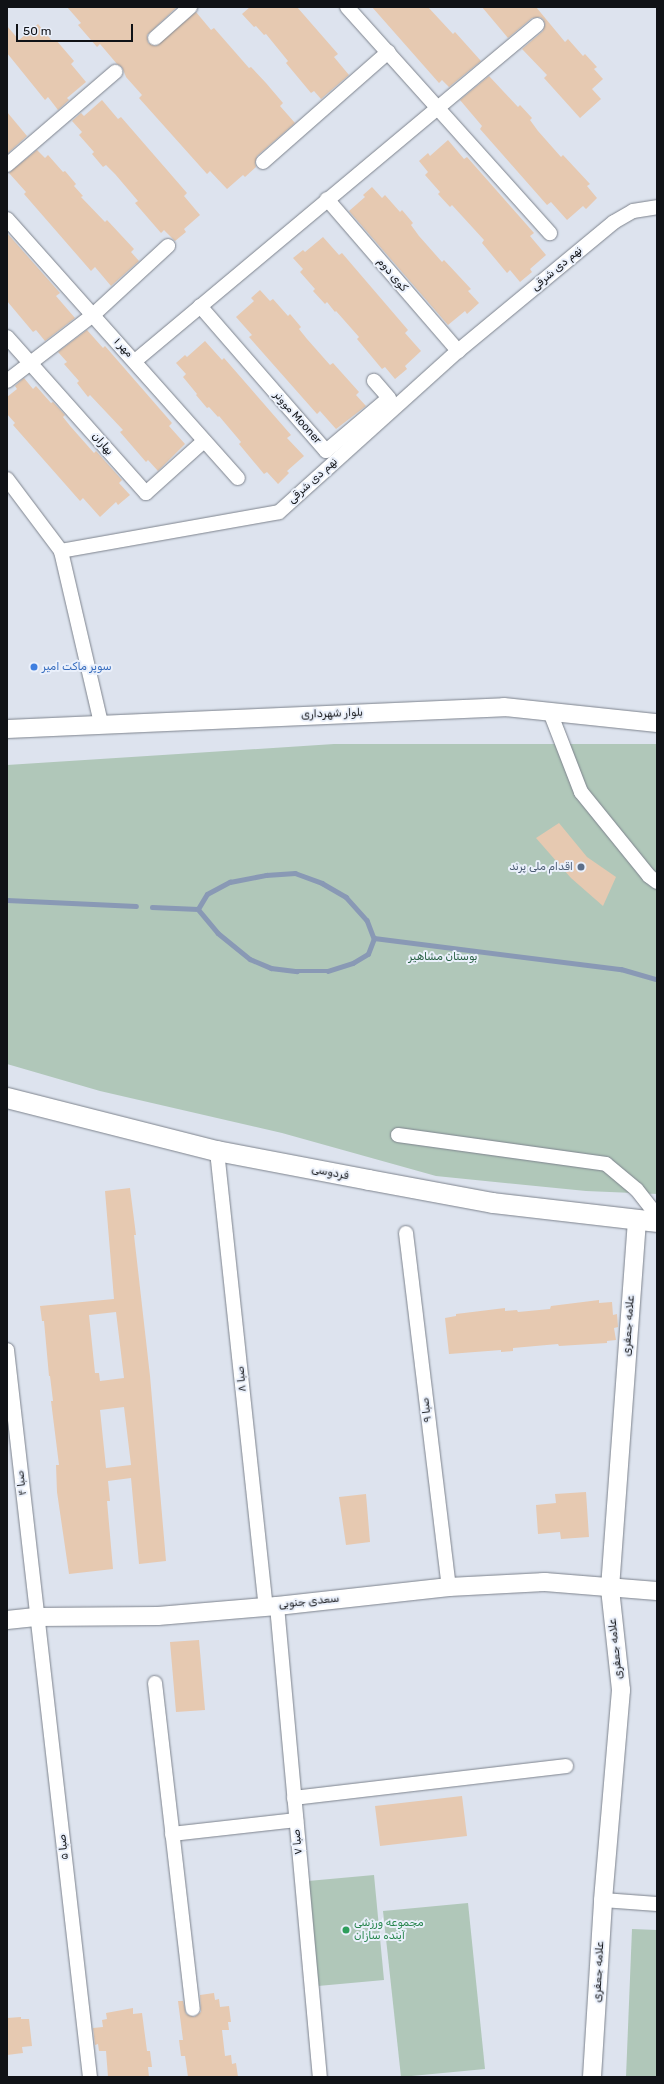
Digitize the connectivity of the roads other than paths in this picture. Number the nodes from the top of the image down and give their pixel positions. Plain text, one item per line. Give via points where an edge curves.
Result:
1 (190, 7) edge
2 (347, 7) edge
3 (537, 25) dead end
4 (155, 38) dead end
5 (388, 52) junction
6 (115, 72) dead end
7 (438, 108) junction
8 (263, 162) dead end
9 (7, 165) edge
10 (327, 199) junction
11 (657, 207) edge
12 (7, 219) edge
13 (550, 233) dead end
14 (168, 246) dead end
15 (200, 306) junction
16 (92, 316) junction
17 (7, 337) edge
18 (458, 351) junction
19 (135, 361) junction
20 (30, 363) junction
21 (7, 381) edge
22 (374, 381) dead end
23 (204, 441) junction
24 (238, 478) dead end
25 (7, 479) edge
26 (62, 551) junction
27 (550, 712) junction
28 (101, 723) junction
29 (657, 723) edge
30 (7, 728) edge
31 (657, 882) edge
32 (7, 1098) edge
33 (398, 1135) dead end
34 (217, 1151) junction
35 (657, 1216) edge
36 (637, 1221) junction
37 (657, 1222) edge
38 (406, 1233) dead end
39 (7, 1350) edge
40 (449, 1586) junction
41 (610, 1588) junction
42 (657, 1591) edge
43 (272, 1606) junction
44 (38, 1617) junction
45 (7, 1620) edge
46 (155, 1683) dead end
47 (566, 1766) dead end
48 (294, 1798) junction
49 (296, 1820) junction
50 (172, 1834) junction
51 (603, 1900) junction
52 (657, 1904) edge
53 (193, 2009) dead end
54 (90, 2077) edge
55 (320, 2077) edge
56 (592, 2077) edge

1 - 4 street
2 - 5 street
3 - 7 street
5 - 7 street
5 - 8 street
6 - 9 street
7 - 10 street
7 - 13 street
10 - 15 street
10 - 18 street, کوی دوم
11 - 18 street, نهم دی شرقی via 634,211 614,222
12 - 16 street, مهر ۱
14 - 16 street
15 - 19 street
15 - 22 street, موونر Mooner via 326,451 389,398
16 - 19 street, مهر ۱
16 - 20 street
17 - 20 street, بهاران
18 - 26 street, نهم دی شرقی via 279,512
19 - 23 street, مهر ۱
20 - 21 street
20 - 23 street, بهاران via 146,493
23 - 24 street, مهر ۱
25 - 26 street
26 - 28 street
27 - 28 street, بلوار شهرداری via 504,707
27 - 29 street, بلوار شهرداری
27 - 31 street via 580,792 649,876
28 - 30 street, بلوار شهرداری
32 - 34 main road, فردوسی
33 - 35 street via 606,1164 637,1190
34 - 36 main road, فردوسی via 493,1203
34 - 43 street, صبا ۸
36 - 37 main road, فردوسی
36 - 41 street, علامه جعفری
38 - 40 street, صبا ۹
39 - 44 street, صبا ۴
40 - 41 street, سعدی جنوبی via 545,1582
40 - 43 street, سعدی جنوبی
41 - 42 street, سعدی جنوبی
41 - 51 street, علامه جعفری via 621,1690
43 - 44 street, سعدی جنوبی via 158,1616
43 - 48 street, صبا ۷
44 - 45 street, سعدی جنوبی
44 - 54 street, صبا ۵
46 - 50 street
47 - 48 street
48 - 49 street, صبا ۷
49 - 50 street
49 - 55 street, صبا ۷
50 - 53 street
51 - 52 street
51 - 56 street, علامه جعفری

